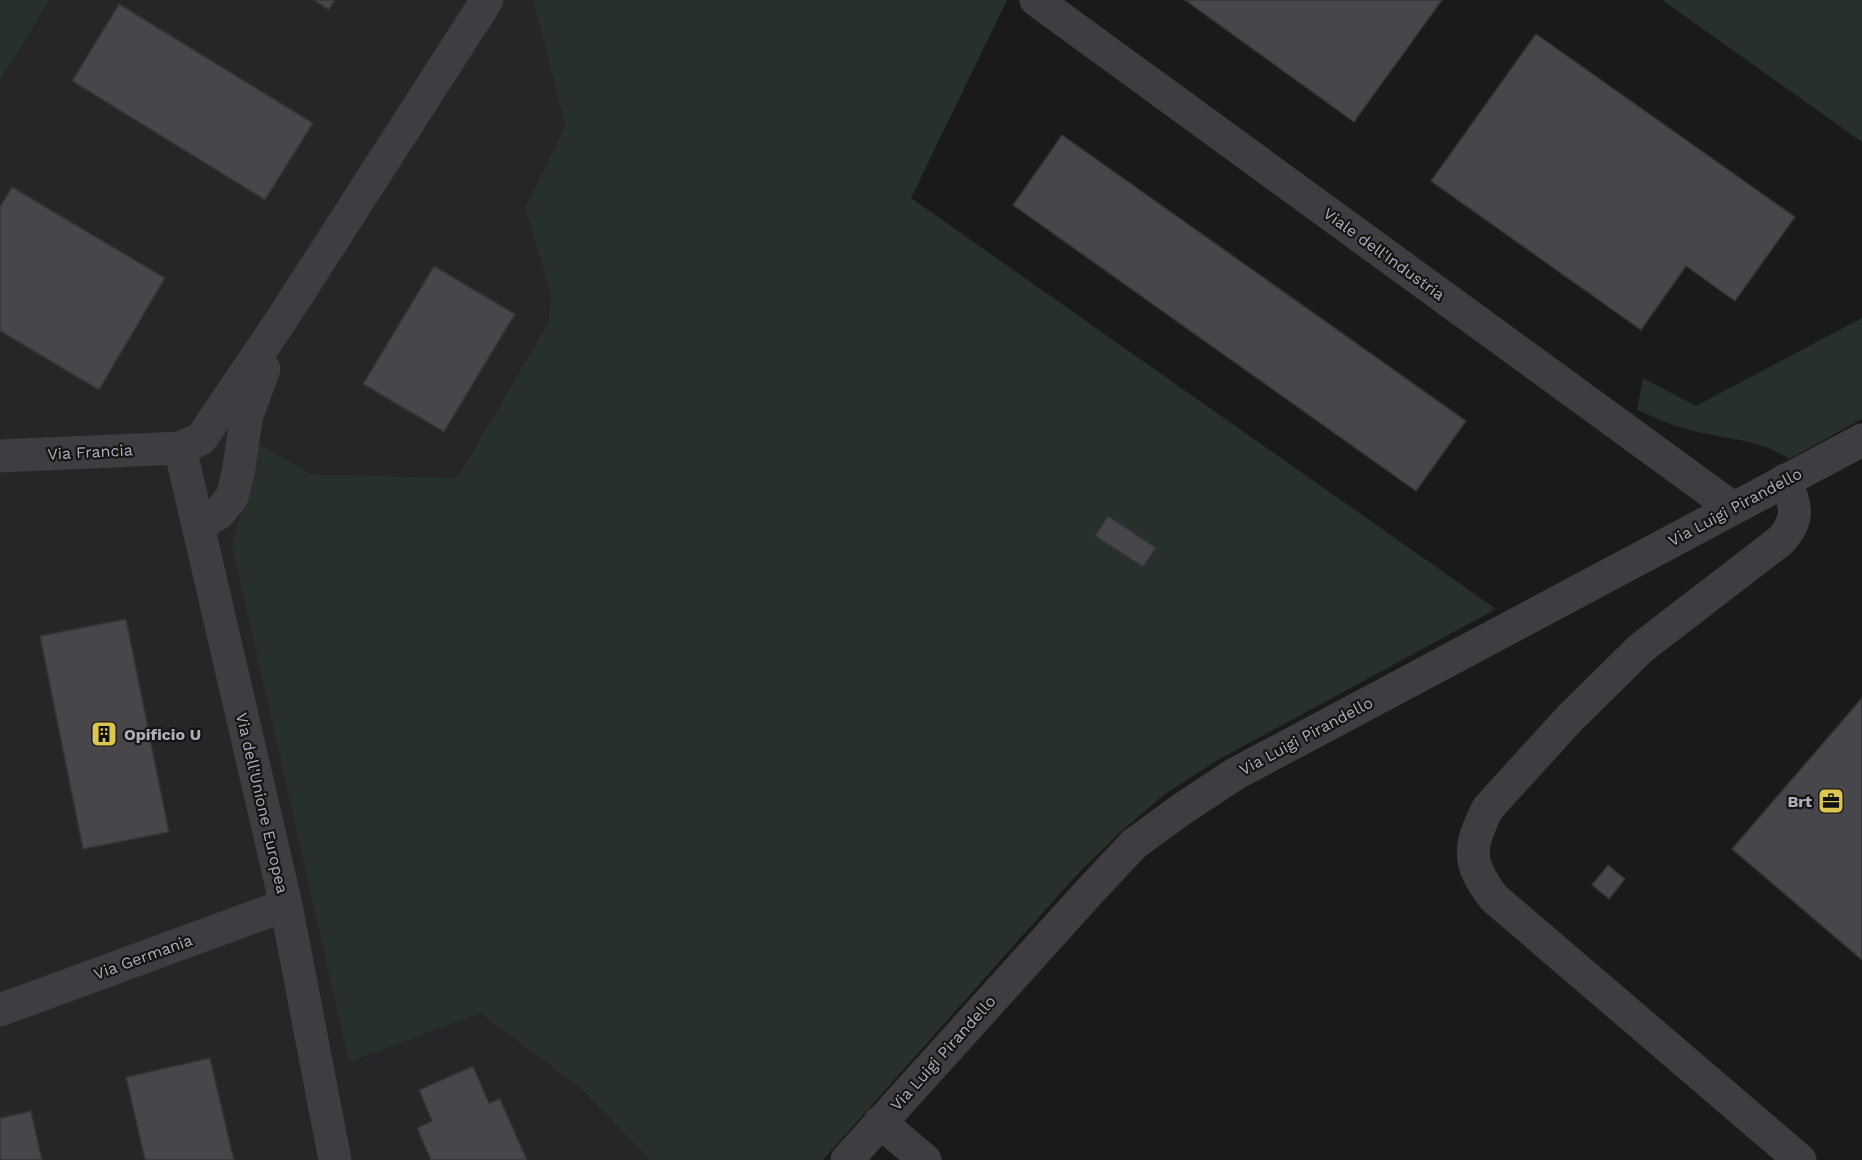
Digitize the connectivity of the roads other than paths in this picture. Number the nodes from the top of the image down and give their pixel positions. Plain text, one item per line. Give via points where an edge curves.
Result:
1 (487, 0) edge
2 (1036, 0) edge
3 (282, 319) junction
4 (1862, 440) edge
5 (190, 444) junction
6 (242, 455) junction
7 (0, 456) edge
8 (1785, 480) junction
9 (1733, 508) junction
10 (198, 526) junction
11 (286, 905) junction
12 (0, 1010) edge
13 (880, 1122) junction
14 (335, 1160) edge
15 (846, 1160) edge
16 (925, 1160) edge
17 (1800, 1160) edge

1 - 3 street
2 - 9 street, Viale dell'Industria
3 - 5 street
3 - 6 street via 247,415
4 - 8 street, Via Luigi Pirandello
5 - 6 street via 222,446
5 - 7 street, Via Francia
5 - 10 street, Via dell'Unione Europea
6 - 10 street via 232,496 219,513
8 - 9 street, Via Luigi Pirandello
8 - 17 street via 1793,498 1795,515 1791,530 1641,648 1570,718 1488,808 1477,832 1473,855 1475,870 1494,898
9 - 13 street, Via Luigi Pirandello via 1245,769 1182,809 1134,844
10 - 11 street, Via dell'Unione Europea
11 - 12 street, Via Germania
11 - 14 street, Via dell'Unione Europea
13 - 15 street, Via Luigi Pirandello
13 - 16 street

